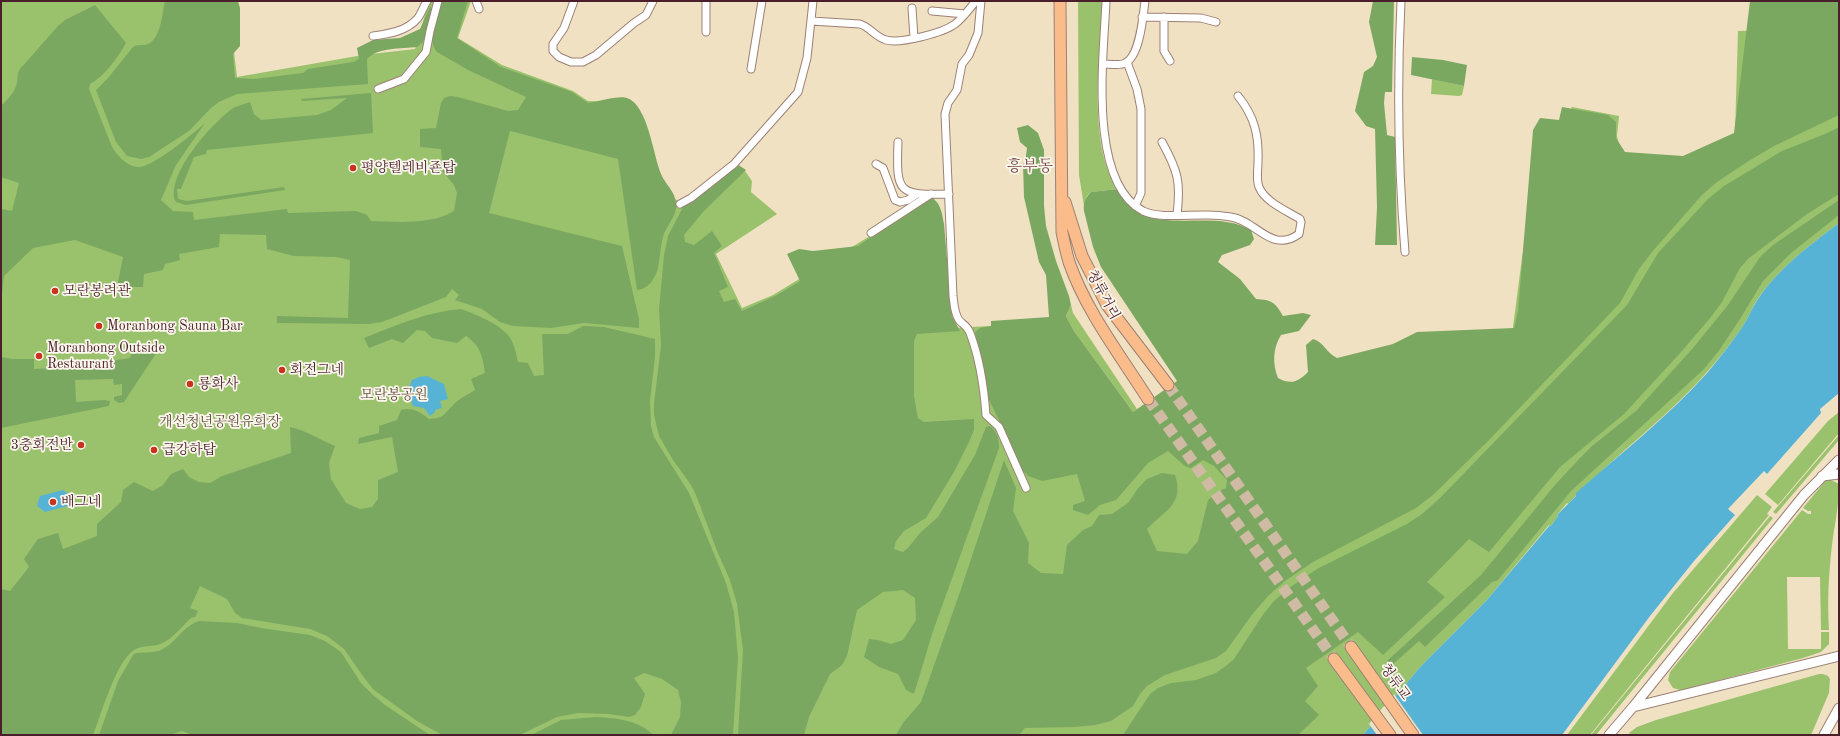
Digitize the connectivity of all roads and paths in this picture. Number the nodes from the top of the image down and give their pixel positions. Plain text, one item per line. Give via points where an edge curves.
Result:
1 (427, 1) edge
2 (438, 1) edge
3 (476, 1) edge
4 (574, 1) edge
5 (653, 1) edge
6 (706, 1) edge
7 (762, 1) edge
8 (813, 1) edge
9 (976, 1) edge
10 (981, 1) edge
11 (1060, 1) edge
12 (1106, 1) edge
13 (1145, 1) edge
14 (1401, 1) edge
15 (912, 8) dead end
16 (479, 9) dead end
17 (932, 11) dead end
18 (965, 14) junction
19 (1142, 17) junction
20 (1164, 18) junction
21 (811, 21) junction
22 (1216, 22) dead end
23 (706, 32) dead end
24 (373, 36) dead end
25 (914, 38) junction
26 (1170, 61) dead end
27 (1127, 62) junction
28 (1103, 64) junction
29 (751, 69) dead end
30 (378, 89) dead end
31 (1238, 96) dead end
32 (898, 142) dead end
33 (1162, 142) dead end
34 (876, 164) dead end
35 (917, 194) junction
36 (931, 194) junction
37 (949, 194) junction
38 (1063, 196) junction
39 (680, 204) dead end
40 (1136, 204) junction
41 (1177, 215) junction
42 (871, 233) dead end
43 (1405, 252) dead end
44 (1168, 385) tunnel mouth
45 (1148, 399) tunnel mouth
46 (1839, 460) edge
47 (1839, 474) edge
48 (1822, 476) junction
49 (1026, 488) dead end
50 (1351, 647) tunnel mouth
51 (1839, 656) edge
52 (1334, 659) tunnel mouth
53 (1633, 707) junction
54 (1839, 708) edge
55 (1390, 735) edge
56 (1413, 735) edge
57 (1609, 735) edge
58 (1824, 735) edge

1 - 24 street via 418,18 406,28
2 - 30 street via 426,52 404,79
3 - 16 street
4 - 5 street via 564,28 552,44 553,52 571,62 583,62 596,55 646,15
6 - 23 street
7 - 29 street
8 - 21 street
9 - 18 street
10 - 37 street via 978,33 969,55 962,64 957,90 948,103 945,114
11 - 38 main road, 청류거리
12 - 28 street
13 - 19 street
14 - 43 street via 1398,91 1401,210
15 - 25 street
17 - 18 street
18 - 25 street via 954,25
19 - 20 street
19 - 27 street via 1136,50
20 - 22 street via 1201,18
20 - 26 street via 1164,52
21 - 25 street via 860,24 867,26 885,40
21 - 39 street via 807,58 798,92 734,164
27 - 28 street
27 - 40 street via 1141,109 1141,193
28 - 40 street via 1102,120 1107,148 1119,186
31 - 41 street via 1254,121 1258,147 1258,187 1272,201 1300,219 1302,222 1299,234 1281,241 1272,239 1235,218
32 - 35 street via 899,180 907,191
33 - 41 street via 1179,178
34 - 35 street via 883,168 895,200 908,200
35 - 36 street
36 - 37 street
36 - 42 street
37 - 49 street via 956,314 968,327 976,353 986,415 999,427
38 - 44 main road, 청류거리 via 1092,279 1107,305
38 - 45 main road, 청류거리 via 1062,232 1072,267 1094,313
40 - 41 street via 1143,210 1156,214
46 - 48 street
47 - 48 street
48 - 53 street via 1804,494
50 - 56 main road, 청류교
51 - 53 street
52 - 55 main road
53 - 57 street
54 - 58 street

